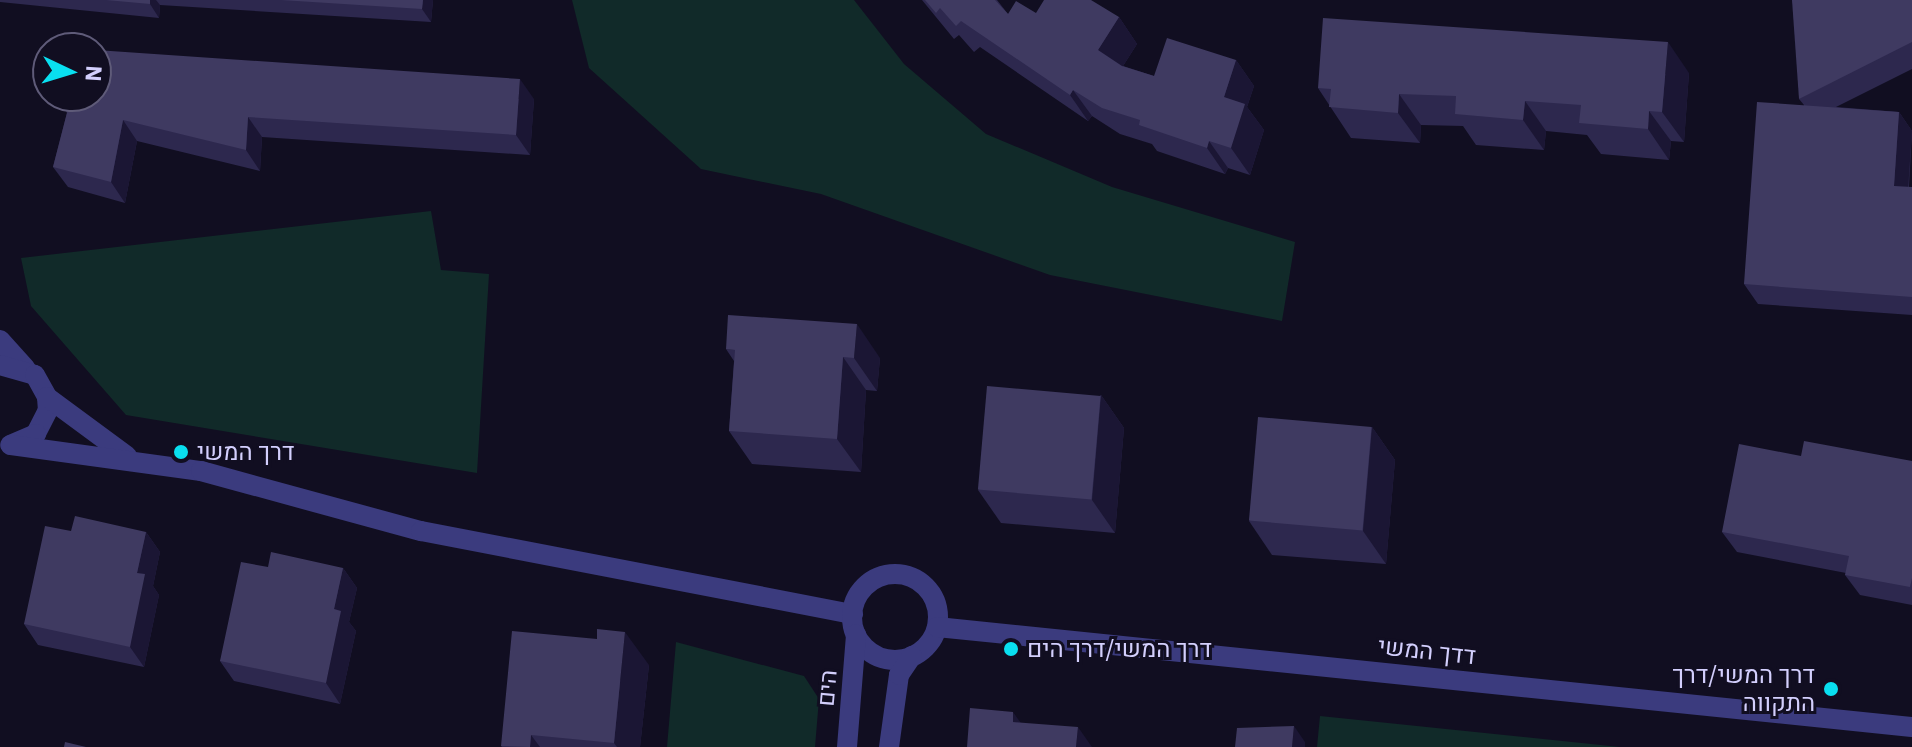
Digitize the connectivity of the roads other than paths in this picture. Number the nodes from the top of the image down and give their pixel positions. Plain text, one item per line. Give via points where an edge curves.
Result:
1 (0, 340) edge
2 (0, 365) edge
3 (25, 368) junction
4 (47, 397) junction
5 (6, 444) edge
6 (137, 461) junction
7 (854, 624) junction
8 (937, 627) junction
9 (912, 656) junction
10 (1912, 727) edge
11 (847, 747) edge
12 (889, 747) edge

1 - 3 street
2 - 3 street
3 - 4 street via 43,385
4 - 5 street via 48,410 36,434
4 - 6 street via 101,441
5 - 6 street
6 - 7 street via 201,471 421,531
7 - 8 street via 859,594 872,580 906,575 932,594
7 - 9 street via 879,657
7 - 11 street, הים
8 - 9 street via 928,645
8 - 10 street, דדך המשי
9 - 12 street via 899,675

